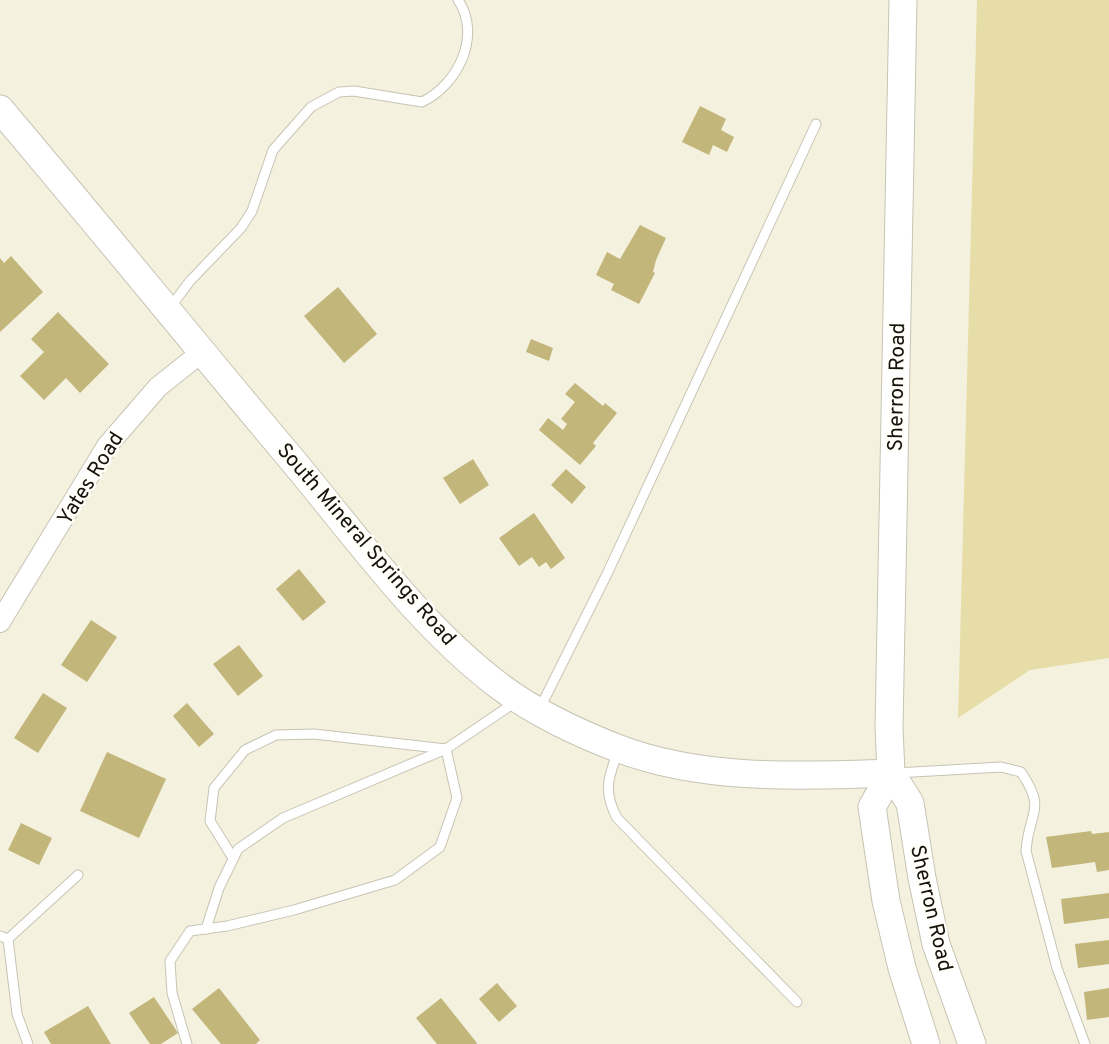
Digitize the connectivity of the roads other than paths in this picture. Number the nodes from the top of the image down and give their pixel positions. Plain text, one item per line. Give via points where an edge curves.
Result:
1 (458, 0) edge
2 (903, 0) edge
3 (0, 109) edge
4 (816, 124) dead end
5 (167, 311) junction
6 (202, 352) junction
7 (0, 622) edge
8 (529, 706) junction
9 (446, 748) junction
10 (619, 749) junction
11 (891, 773) junction
12 (233, 858) junction
13 (78, 875) dead end
14 (206, 929) junction
15 (4, 938) edge
16 (797, 1002) dead end
17 (28, 1044) edge
18 (187, 1044) edge
19 (926, 1044) edge
20 (972, 1044) edge
21 (1085, 1044) edge

1 - 5 lane via 468,19 468,36 459,66 443,88 422,102 369,91 339,92 311,107 273,150 252,211 241,228
2 - 11 main road, Sherron Road
3 - 5 main road, South Mineral Springs Road
4 - 8 lane via 607,574
5 - 6 main road, South Mineral Springs Road
6 - 7 street, Yates Road via 158,387 107,446
6 - 8 main road, South Mineral Springs Road via 426,616 478,668
8 - 9 lane
8 - 10 main road, South Mineral Springs Road
9 - 12 lane via 283,818 238,849
9 - 12 lane via 314,734 276,735 245,750 214,788 210,820
9 - 14 lane via 457,798 440,847 395,880 294,910
10 - 11 main road, South Mineral Springs Road via 704,770
10 - 16 lane via 608,786 609,802 617,818
11 - 19 main road, Sherron Road via 872,807 886,901
11 - 20 main road, Sherron Road via 910,803 936,944
11 - 21 lane via 1001,767 1021,772 1033,790 1037,807 1026,851 1057,968
12 - 14 lane
13 - 15 lane
14 - 18 lane via 190,931 170,962 172,993
15 - 17 lane via 17,1014

